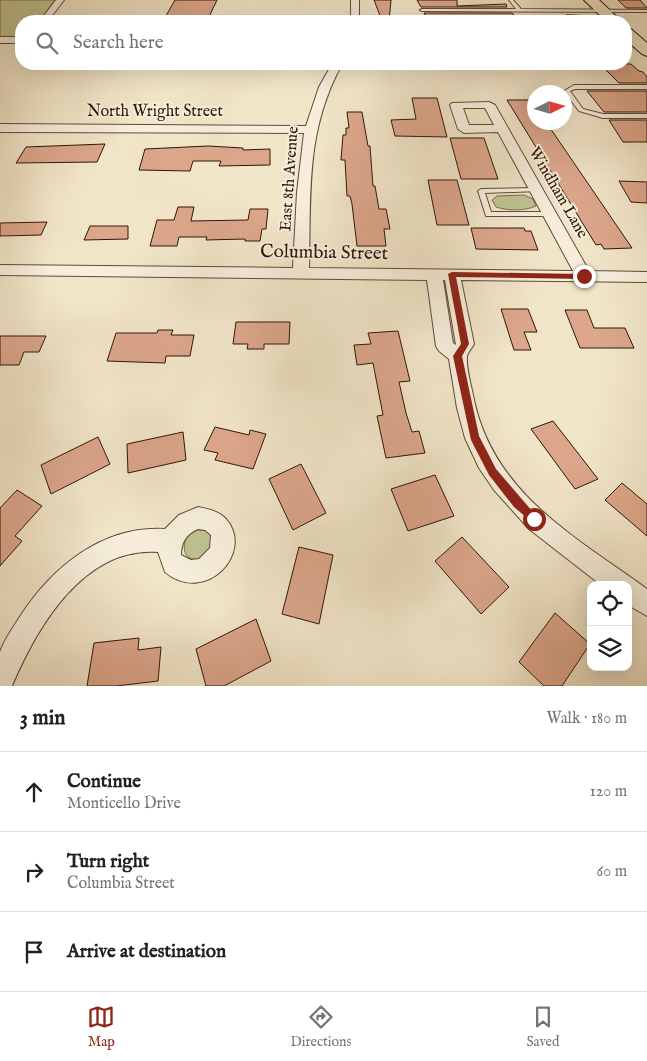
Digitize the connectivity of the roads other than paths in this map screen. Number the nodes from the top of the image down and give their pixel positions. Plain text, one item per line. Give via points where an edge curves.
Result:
1 (60, 0) edge
2 (355, 0) edge
3 (511, 0) edge
4 (591, 0) edge
5 (422, 10) dead end
6 (520, 11) junction
7 (603, 11) junction
8 (647, 11) edge
9 (49, 15) edge
10 (355, 15) edge
11 (607, 15) edge
12 (632, 37) edge
13 (0, 40) edge
14 (15, 40) edge
15 (644, 46) edge
16 (334, 70) edge
17 (647, 87) edge
18 (647, 116) edge
19 (0, 128) edge
20 (501, 128) dead end
21 (310, 130) junction
22 (536, 190) junction
23 (549, 214) junction
24 (0, 270) edge
25 (301, 273) junction
26 (434, 274) junction
27 (452, 274) junction
28 (584, 276) junction
29 (647, 277) edge
30 (458, 356) junction
31 (170, 541) dead end
32 (616, 581) edge
33 (632, 593) edge
34 (647, 604) edge
35 (0, 683) edge

1 - 9 street
2 - 10 street
3 - 6 lane
4 - 7 main road
5 - 6 lane
6 - 7 lane
7 - 8 lane
7 - 11 main road
12 - 15 main road
13 - 14 street
16 - 21 street, East 8th Avenue via 319,97
17 - 18 lane via 574,87 567,91 580,110 603,116
19 - 21 street, North Wright Street
20 - 22 street, Windham Lane
21 - 25 street, East 8th Avenue
22 - 23 street, Windham Lane
22 - 23 lane via 481,190 488,214
23 - 28 street, Windham Lane
24 - 25 street, Columbia Street
25 - 26 street, Columbia Street
26 - 27 street, Columbia Street
26 - 30 street via 445,346
27 - 28 street, Columbia Street
27 - 30 street via 465,344
28 - 29 street, Columbia Street
30 - 32 street via 475,437 492,472 534,519
31 - 35 street via 145,540 120,545 80,567 46,600 28,624
33 - 34 street

